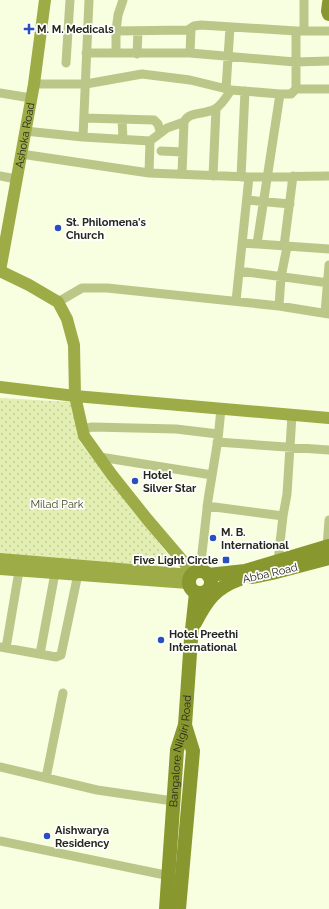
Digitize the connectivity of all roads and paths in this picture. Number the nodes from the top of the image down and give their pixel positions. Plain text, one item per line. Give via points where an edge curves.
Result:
1 (45, 0) edge
2 (70, 0) edge
3 (89, 0) edge
4 (123, 0) edge
5 (304, 0) edge
6 (230, 27) junction
7 (191, 29) junction
8 (116, 31) junction
9 (138, 31) junction
10 (300, 31) junction
11 (329, 31) edge
12 (86, 53) junction
13 (116, 53) junction
14 (190, 53) junction
15 (137, 54) junction
16 (228, 57) junction
17 (329, 61) edge
18 (295, 62) junction
19 (66, 63) dead end
20 (34, 84) junction
21 (86, 84) junction
22 (229, 89) junction
23 (296, 89) junction
24 (329, 89) edge
25 (245, 91) junction
26 (0, 93) edge
27 (280, 94) junction
28 (31, 98) junction
29 (216, 108) junction
30 (84, 118) junction
31 (122, 119) junction
32 (184, 122) junction
33 (25, 131) junction
34 (160, 132) junction
35 (83, 137) junction
36 (123, 139) junction
37 (150, 141) junction
38 (161, 151) dead end
39 (183, 152) junction
40 (21, 154) junction
41 (149, 173) junction
42 (182, 174) junction
43 (0, 176) edge
44 (213, 176) junction
45 (268, 176) junction
46 (293, 176) junction
47 (329, 176) edge
48 (245, 177) junction
49 (16, 179) junction
50 (247, 200) junction
51 (264, 201) junction
52 (290, 204) junction
53 (3, 238) edge
54 (242, 243) junction
55 (257, 244) junction
56 (285, 246) junction
57 (329, 249) edge
58 (329, 265) edge
59 (0, 270) edge
60 (239, 272) junction
61 (281, 277) junction
62 (328, 283) edge
63 (236, 301) junction
64 (58, 302) junction
65 (279, 306) junction
66 (327, 313) edge
67 (0, 387) edge
68 (74, 396) junction
69 (221, 408) junction
70 (292, 415) junction
71 (329, 418) edge
72 (83, 429) junction
73 (218, 438) junction
74 (290, 447) junction
75 (329, 450) edge
76 (100, 457) junction
77 (212, 475) junction
78 (207, 506) junction
79 (283, 516) junction
80 (329, 520) edge
81 (328, 550) edge
82 (0, 559) edge
83 (278, 561) junction
84 (0, 569) edge
85 (79, 570) junction
86 (19, 571) junction
87 (55, 573) junction
88 (198, 579) junction
89 (240, 580) junction
90 (192, 629) junction
91 (3, 648) edge
92 (40, 654) junction
93 (63, 693) dead end
94 (185, 725) junction
95 (0, 767) edge
96 (46, 778) junction
97 (173, 801) junction
98 (0, 841) edge
99 (170, 876) junction
100 (166, 909) edge
101 (179, 909) edge

1 - 20 main road, Ashoka Road
2 - 19 street
3 - 12 street
4 - 8 street
5 - 10 street
6 - 7 street via 201,25
6 - 10 street
6 - 16 street
7 - 9 street
7 - 14 street
8 - 9 street
8 - 13 street
9 - 15 street
10 - 11 street
10 - 18 street
12 - 13 street
12 - 21 street
13 - 15 street
14 - 15 street
14 - 16 street
16 - 18 street
16 - 22 street
17 - 18 street
18 - 23 street
20 - 21 street
20 - 28 main road, Ashoka Road
21 - 22 street via 142,74 190,80
21 - 30 street
22 - 25 street
22 - 29 street via 222,103
23 - 24 street
23 - 27 street via 292,94
25 - 27 street
25 - 48 street
26 - 28 street
27 - 45 street
28 - 33 main road, Ashoka Road
29 - 32 street via 204,114 189,115
29 - 44 street
30 - 31 street
30 - 35 street
31 - 34 street via 154,120
31 - 36 street
32 - 34 street
32 - 39 street
33 - 35 street
33 - 40 main road, Ashoka Road
34 - 37 street
35 - 36 street
36 - 37 street
37 - 41 street
38 - 39 street
39 - 42 street
40 - 41 street
40 - 49 main road, Ashoka Road
41 - 42 street
42 - 44 street
43 - 49 street
44 - 48 street
45 - 46 street
45 - 48 street
45 - 51 street
46 - 47 street
46 - 52 street
48 - 50 street
49 - 53 main road, Ashoka Road
50 - 51 street
50 - 54 street
51 - 52 street
51 - 55 street
52 - 56 street
53 - 59 main road, Ashoka Road
54 - 55 street
54 - 60 street
55 - 56 street
56 - 57 street
56 - 61 street
58 - 62 street
59 - 64 main road
60 - 61 street
60 - 63 street
61 - 62 street
61 - 65 street
62 - 66 street
63 - 64 street via 108,288 82,288
63 - 65 street
64 - 68 main road via 67,319 74,345
65 - 66 street
67 - 68 main road
68 - 69 main road
68 - 72 main road
69 - 70 main road
69 - 73 street
70 - 71 main road
70 - 74 street
72 - 73 street via 176,428
72 - 76 main road via 84,436
73 - 74 street
73 - 77 street
74 - 75 street
74 - 79 street
76 - 77 street
76 - 88 main road via 147,519
77 - 78 street
78 - 79 street
78 - 88 street
79 - 83 street
80 - 81 street
81 - 83 main road
81 - 89 main road, Abba Road via 272,573
82 - 85 main road
83 - 88 main road via 245,571
84 - 86 main road
85 - 87 main road
85 - 88 main road
85 - 92 street via 63,653 59,657
86 - 87 main road
86 - 91 street
87 - 92 street
88 - 89 main road, Abba Road
88 - 90 main road, Bangalore Nilgiri Road
89 - 90 main road via 227,584 216,592 203,608
90 - 94 main road, Bangalore Nilgiri Road
91 - 92 street
93 - 96 street
94 - 97 main road, Bangalore Nilgiri Road via 177,750
94 - 101 main road via 193,751
95 - 96 street
96 - 97 street via 97,790
97 - 99 main road, Bangalore Nilgiri Road
98 - 99 street
99 - 100 main road, Bangalore Nilgiri Road

